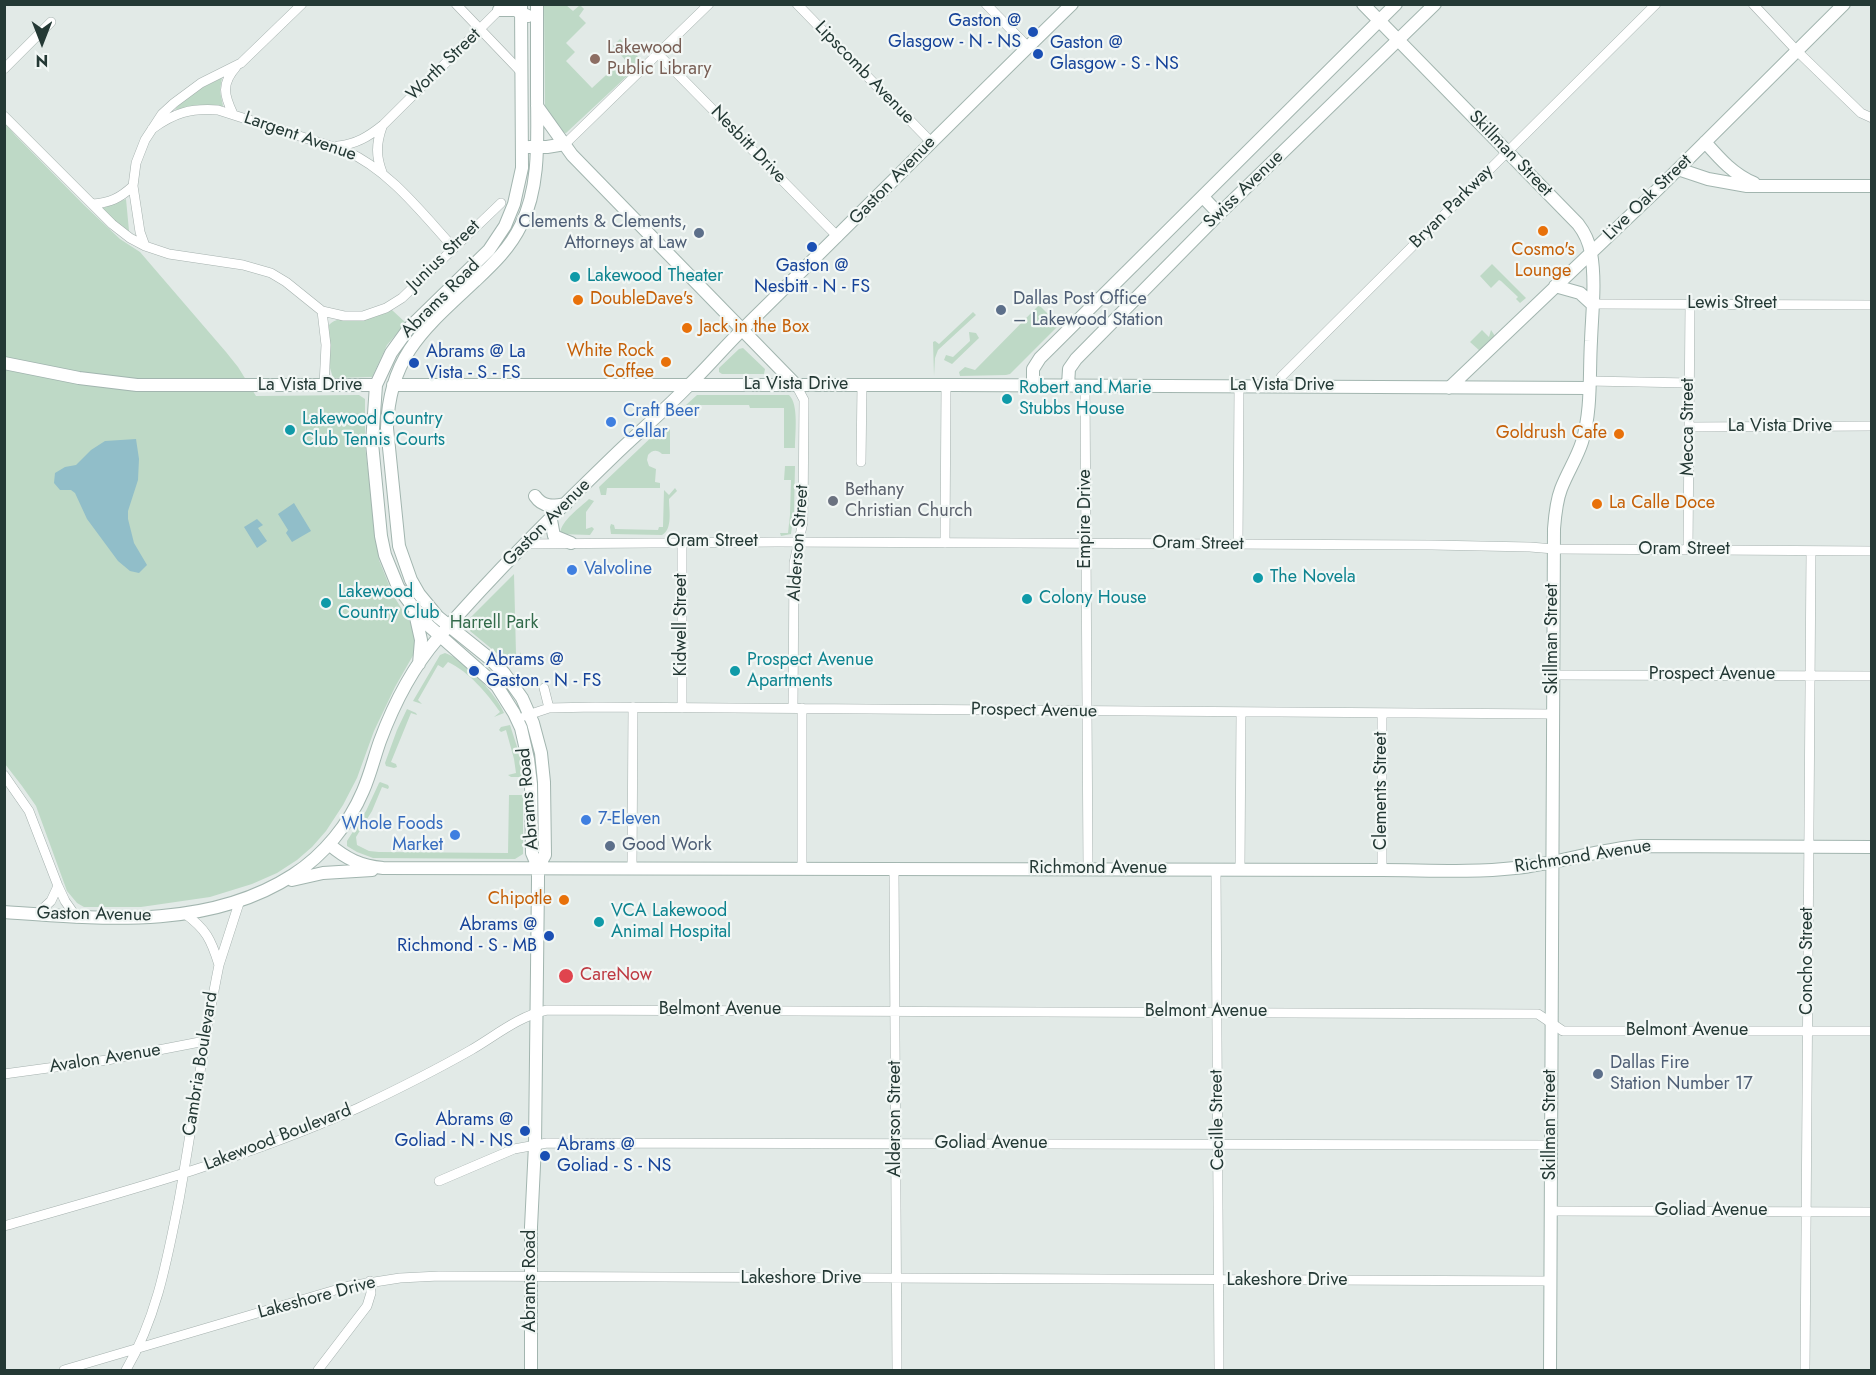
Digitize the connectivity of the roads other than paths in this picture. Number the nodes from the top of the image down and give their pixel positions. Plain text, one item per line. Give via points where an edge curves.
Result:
1 (302, 4) edge
2 (456, 4) edge
3 (537, 4) edge
4 (709, 4) edge
5 (797, 4) edge
6 (986, 4) edge
7 (1072, 4) edge
8 (1363, 4) edge
9 (1396, 4) edge
10 (1435, 4) edge
11 (1656, 4) edge
12 (1753, 4) edge
13 (1844, 4) edge
14 (502, 7) edge
15 (521, 9) edge
16 (1380, 21) junction
17 (51, 22) dead end
18 (537, 25) junction
19 (481, 30) junction
20 (1399, 40) junction
21 (1028, 47) junction
22 (1797, 51) junction
23 (658, 54) junction
24 (241, 63) junction
25 (4, 69) edge
26 (522, 74) junction
27 (537, 106) junction
28 (233, 114) junction
29 (4, 116) edge
30 (1872, 118) edge
31 (382, 125) junction
32 (152, 129) junction
33 (931, 142) junction
34 (1705, 142) junction
35 (565, 144) junction
36 (335, 146) junction
37 (522, 147) junction
38 (537, 147) junction
39 (1508, 152) junction
40 (1678, 169) junction
41 (382, 172) junction
42 (521, 174) junction
43 (133, 186) junction
44 (1761, 186) junction
45 (1872, 186) edge
46 (1203, 197) junction
47 (501, 203) dead end
48 (92, 204) junction
49 (1219, 214) junction
50 (838, 237) junction
51 (145, 246) junction
52 (453, 247) junction
53 (1591, 252) junction
54 (504, 253) junction
55 (1555, 286) junction
56 (1592, 304) junction
57 (1690, 304) junction
58 (1872, 305) edge
59 (322, 311) junction
60 (742, 330) junction
61 (1482, 357) junction
62 (4, 363) edge
63 (1689, 383) junction
64 (1589, 384) junction
65 (376, 385) junction
66 (393, 385) junction
67 (690, 385) junction
68 (796, 385) junction
69 (862, 385) junction
70 (946, 385) junction
71 (1033, 385) junction
72 (1068, 385) junction
73 (1086, 385) junction
74 (324, 386) junction
75 (1239, 386) junction
76 (1281, 386) junction
77 (1449, 388) junction
78 (1488, 388) junction
79 (1872, 426) edge
80 (1689, 427) junction
81 (861, 462) dead end
82 (536, 496) dead end
83 (566, 504) junction
84 (395, 509) junction
85 (378, 511) junction
86 (550, 520) junction
87 (682, 542) junction
88 (800, 542) junction
89 (571, 543) junction
90 (945, 543) junction
91 (525, 544) junction
92 (1086, 544) junction
93 (1238, 545) junction
94 (1554, 549) junction
95 (1688, 550) junction
96 (1811, 551) junction
97 (1872, 551) edge
98 (414, 609) junction
99 (449, 626) junction
100 (440, 636) junction
101 (419, 664) junction
102 (1553, 675) junction
103 (1810, 675) junction
104 (1872, 676) edge
105 (544, 688) dead end
106 (633, 707) junction
107 (549, 708) junction
108 (682, 708) junction
109 (797, 708) junction
110 (1088, 711) junction
111 (1241, 712) junction
112 (1382, 713) junction
113 (530, 714) junction
114 (1553, 714) junction
115 (517, 719) junction
116 (4, 775) edge
117 (329, 844) junction
118 (1809, 846) junction
119 (1872, 847) edge
120 (1552, 863) junction
121 (538, 867) junction
122 (383, 868) junction
123 (632, 868) junction
124 (802, 868) junction
125 (894, 868) junction
126 (1088, 869) junction
127 (1216, 869) junction
128 (1240, 869) junction
129 (1382, 870) junction
130 (276, 885) junction
131 (58, 886) junction
132 (240, 900) junction
133 (4, 912) edge
134 (184, 913) junction
135 (36, 915) junction
136 (77, 918) junction
137 (219, 965) junction
138 (896, 1011) junction
139 (536, 1012) junction
140 (1217, 1012) junction
141 (1551, 1022) junction
142 (1807, 1031) junction
143 (1872, 1031) edge
144 (205, 1041) junction
145 (4, 1074) edge
146 (896, 1144) junction
147 (535, 1145) junction
148 (1219, 1145) junction
149 (1550, 1145) junction
150 (184, 1173) junction
151 (439, 1181) dead end
152 (1550, 1211) junction
153 (1806, 1211) junction
154 (1872, 1212) edge
155 (4, 1226) edge
156 (530, 1277) junction
157 (896, 1280) junction
158 (1219, 1280) junction
159 (370, 1281) junction
160 (1550, 1281) junction
161 (138, 1350) junction
162 (64, 1371) edge
163 (126, 1371) edge
164 (318, 1371) edge
165 (531, 1371) edge
166 (897, 1371) edge
167 (1219, 1371) edge
168 (1550, 1371) edge
169 (1805, 1371) edge

1 - 24 street
2 - 19 street
3 - 18 street, Abrams Road
4 - 23 street
5 - 33 street, Lipscomb Avenue
6 - 21 street
7 - 21 street, Gaston Avenue
8 - 16 street, Skillman Street
9 - 16 street, Swiss Avenue
10 - 20 street, Swiss Avenue
11 - 39 street, Bryan Parkway
12 - 22 street
13 - 22 street, Live Oak Street
14 - 15 street
14 - 19 street, Worth Street
15 - 18 street
15 - 26 street, Abrams Road
16 - 20 street, Skillman Street
16 - 46 street, Swiss Avenue
17 - 25 street
18 - 27 street, Abrams Road
19 - 26 street
19 - 31 street, Worth Street
20 - 39 street, Skillman Street
20 - 49 street, Swiss Avenue
21 - 33 street, Gaston Avenue
22 - 30 street via 1861,113
22 - 34 street, Live Oak Street
23 - 35 street
23 - 50 street, Nesbitt Drive
24 - 28 street via 226,82 226,100
24 - 32 street via 184,95
26 - 37 street, Abrams Road
27 - 35 street, Alderson Street
27 - 38 street, Abrams Road
28 - 32 street, Largent Avenue via 205,109 190,111 168,118
28 - 36 street, Largent Avenue
29 - 48 street
31 - 36 street, Worth Street via 363,140
31 - 41 street via 377,142
32 - 43 street via 139,152
33 - 50 street, Gaston Avenue
34 - 40 street, Live Oak Street
34 - 44 street via 1737,175
35 - 38 street
35 - 60 street, Alderson Street
36 - 41 street, Largent Avenue
37 - 38 street
37 - 42 street, Abrams Road
38 - 54 street, Abrams Road via 529,205
39 - 53 street, Skillman Street via 1578,224
39 - 76 street, Bryan Parkway via 1281,377
40 - 44 street via 1734,185
40 - 53 street, Live Oak Street
41 - 52 street, Largent Avenue
42 - 54 street via 524,196 504,241
42 - 65 street, Abrams Road via 514,204 497,239 409,328 391,353
43 - 48 street via 116,199
43 - 51 street
44 - 45 street
46 - 49 street
46 - 71 street, Swiss Avenue via 1040,358 1034,369
47 - 52 street, Junius Street
48 - 51 street via 122,232
49 - 72 street, Swiss Avenue via 1076,359
50 - 60 street, Gaston Avenue
51 - 59 street via 180,257 256,268 286,282
52 - 59 street, Junius Street via 402,298 377,313 344,316
53 - 55 street, Live Oak Street
53 - 56 street, Skillman Street
54 - 66 street, Abrams Road via 415,340
55 - 56 street via 1580,293
55 - 61 street, Live Oak Street
56 - 57 street, Lewis Street
56 - 64 street, Skillman Street
57 - 58 street, Lewis Street
57 - 63 street, Mecca Street
59 - 74 street via 326,345
60 - 67 street, Gaston Avenue
60 - 68 street, Alderson Street
61 - 77 street, Live Oak Street
61 - 78 street via 1477,377
62 - 74 street, La Vista Drive via 137,385
63 - 64 street, La Vista Drive
63 - 80 street, Mecca Street
64 - 78 street, La Vista Drive
64 - 94 street, Skillman Street via 1582,443 1561,489 1555,513
65 - 66 street, La Vista Drive
65 - 74 street, La Vista Drive
65 - 85 street, Abrams Road via 372,443
66 - 67 street, La Vista Drive
66 - 84 street, Abrams Road via 387,438
67 - 68 street, La Vista Drive
67 - 83 street, Gaston Avenue
68 - 69 street, La Vista Drive
68 - 88 street, Alderson Street via 804,400
69 - 70 street, La Vista Drive
69 - 81 street
70 - 71 street, La Vista Drive
70 - 90 street
71 - 72 street, La Vista Drive
72 - 73 street, La Vista Drive
73 - 75 street, La Vista Drive
73 - 92 street, Empire Drive
75 - 76 street, La Vista Drive
75 - 93 street
76 - 77 street, La Vista Drive
77 - 78 street, La Vista Drive
79 - 80 street, La Vista Drive
80 - 95 street, Mecca Street
82 - 83 street via 548,506
83 - 86 street, Gaston Avenue
84 - 85 street
84 - 99 street, Abrams Road via 401,554 411,580 428,607
85 - 98 street, Abrams Road via 388,566
86 - 89 street via 554,536
86 - 91 street, Gaston Avenue
87 - 88 street, Oram Street
87 - 89 street, Oram Street
87 - 108 street, Kidwell Street
88 - 90 street, Oram Street
88 - 109 street, Alderson Street via 794,563
89 - 91 street, Oram Street
90 - 92 street, Oram Street
91 - 99 street, Gaston Avenue
92 - 93 street, Oram Street
92 - 110 street, Empire Drive
93 - 94 street, Oram Street
94 - 95 street, Oram Street
94 - 102 street, Skillman Street
95 - 96 street, Oram Street
96 - 97 street, Oram Street
96 - 103 street, Concho Street
98 - 100 street, Abrams Road
98 - 101 street via 421,640
99 - 100 street, Gaston Avenue
99 - 113 street, Abrams Road via 504,673
100 - 101 street, Gaston Avenue
100 - 115 street, Abrams Road via 489,676
101 - 117 street, Gaston Avenue via 381,739 363,791
102 - 103 street, Prospect Avenue
102 - 114 street, Skillman Street
103 - 104 street, Prospect Avenue
103 - 118 street, Concho Street
105 - 107 street
106 - 107 street, Prospect Avenue
106 - 108 street, Prospect Avenue
106 - 123 street
107 - 113 street, Prospect Avenue
108 - 109 street, Prospect Avenue
109 - 110 street, Prospect Avenue
109 - 124 street, Alderson Street
110 - 111 street, Prospect Avenue
110 - 126 street, Empire Drive
111 - 112 street, Prospect Avenue
111 - 128 street
112 - 114 street, Prospect Avenue
112 - 129 street, Clements Street
113 - 115 street, Prospect Avenue
113 - 121 street, Abrams Road via 543,766 544,855
114 - 120 street, Skillman Street
115 - 121 street, Abrams Road via 528,759 532,853
116 - 131 street via 29,811
117 - 122 street, Richmond Avenue via 356,863
117 - 130 street, Gaston Avenue via 307,865
118 - 119 street, Richmond Avenue
118 - 120 street, Richmond Avenue via 1620,847
118 - 142 street, Concho Street
120 - 129 street, Richmond Avenue via 1486,870
120 - 141 street, Skillman Street
121 - 122 street, Richmond Avenue
121 - 123 street, Richmond Avenue
121 - 139 street, Abrams Road
122 - 130 street via 310,875
123 - 124 street, Richmond Avenue
124 - 125 street, Richmond Avenue
125 - 126 street, Richmond Avenue
125 - 138 street, Alderson Street
126 - 127 street, Richmond Avenue
127 - 128 street, Richmond Avenue
127 - 140 street, Cecille Street
128 - 129 street, Richmond Avenue
130 - 132 street, Gaston Avenue
131 - 135 street via 51,901
131 - 136 street
132 - 134 street, Gaston Avenue
132 - 137 street, Cambria Boulevard
133 - 135 street, Gaston Avenue
134 - 136 street, Gaston Avenue via 128,919
134 - 137 street via 207,934
135 - 136 street, Gaston Avenue
137 - 144 street, Cambria Boulevard
138 - 139 street, Belmont Avenue
138 - 140 street, Belmont Avenue
138 - 146 street, Alderson Street
139 - 147 street, Abrams Road
139 - 150 street, Lakewood Boulevard via 357,1108
140 - 141 street, Belmont Avenue via 1538,1014
140 - 148 street, Cecille Street
141 - 142 street, Belmont Avenue via 1563,1031
141 - 149 street, Skillman Street
142 - 143 street, Belmont Avenue
142 - 153 street, Concho Street
144 - 145 street, Avalon Avenue
144 - 150 street, Cambria Boulevard
146 - 147 street, Goliad Avenue
146 - 148 street, Goliad Avenue
146 - 157 street, Alderson Street
147 - 151 street, Goliad Avenue via 514,1149
147 - 156 street, Abrams Road
148 - 149 street, Goliad Avenue
148 - 158 street, Cecille Street
149 - 152 street, Skillman Street
150 - 155 street, Lakewood Boulevard
150 - 161 street, Cambria Boulevard via 163,1277
152 - 153 street, Goliad Avenue
152 - 160 street, Skillman Street
153 - 154 street, Goliad Avenue
153 - 169 street, Concho Street
156 - 157 street, Lakeshore Drive
156 - 159 street, Lakeshore Drive via 439,1276
156 - 165 street, Abrams Road
157 - 158 street, Lakeshore Drive
157 - 166 street, Alderson Street
158 - 160 street, Lakeshore Drive
158 - 167 street, Cecille Street
159 - 161 street, Lakeshore Drive
159 - 164 street via 367,1306
160 - 168 street, Skillman Street
161 - 162 street, Lakeshore Drive
161 - 163 street, Cambria Boulevard

